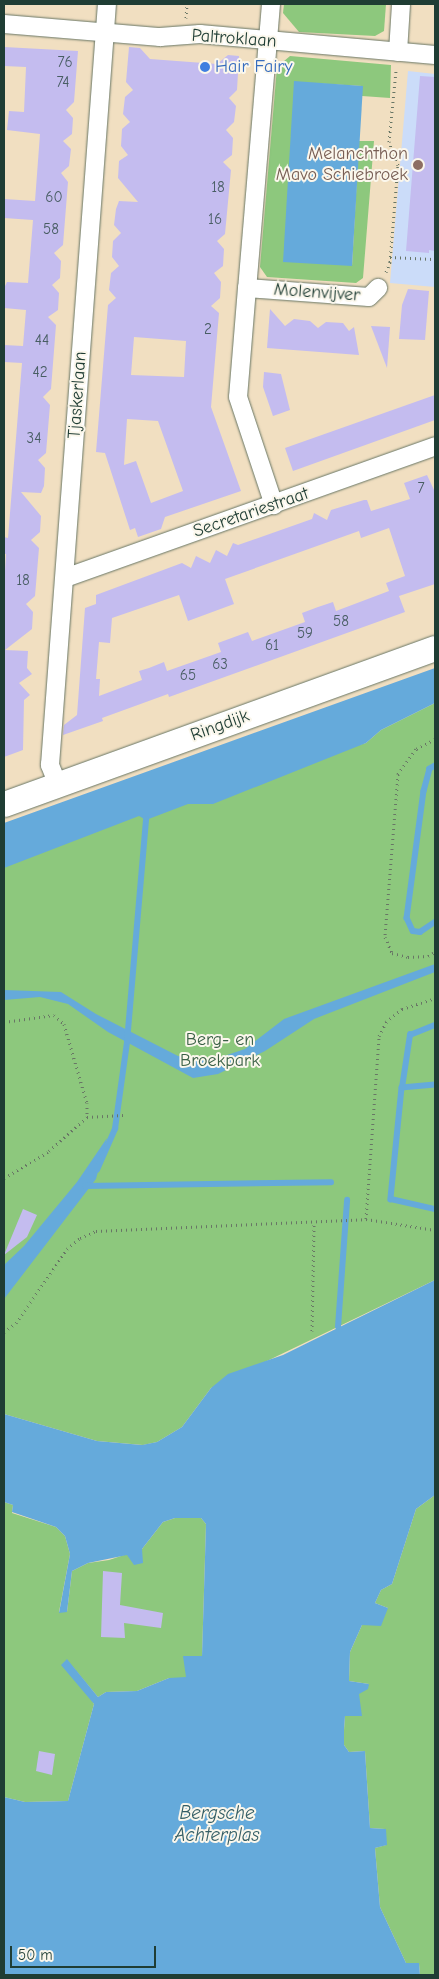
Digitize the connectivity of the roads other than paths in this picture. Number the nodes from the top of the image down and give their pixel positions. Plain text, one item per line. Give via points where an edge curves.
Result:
1 (107, 4) edge
2 (271, 4) edge
3 (401, 4) edge
4 (4, 24) edge
5 (104, 33) junction
6 (268, 41) junction
7 (398, 52) junction
8 (435, 55) edge
9 (247, 288) junction
10 (378, 288) road end
11 (435, 446) edge
12 (274, 505) junction
13 (65, 578) junction
14 (435, 648) edge
15 (58, 784) junction
16 (4, 804) edge

1 - 5 street, Tjaskerlaan
2 - 6 street
3 - 7 street
4 - 5 street, Paltroklaan
5 - 6 street, Paltroklaan via 175,38 200,34
5 - 13 street, Tjaskerlaan
6 - 7 street, Paltroklaan
6 - 9 street
7 - 8 street, Paltroklaan
9 - 10 street, Molenvijver via 369,297
9 - 12 street via 238,397
11 - 12 street, Secretariestraat
12 - 13 street, Secretariestraat
13 - 15 street, Tjaskerlaan via 50,765
14 - 15 street, Ringdijk
15 - 16 street, Ringdijk

